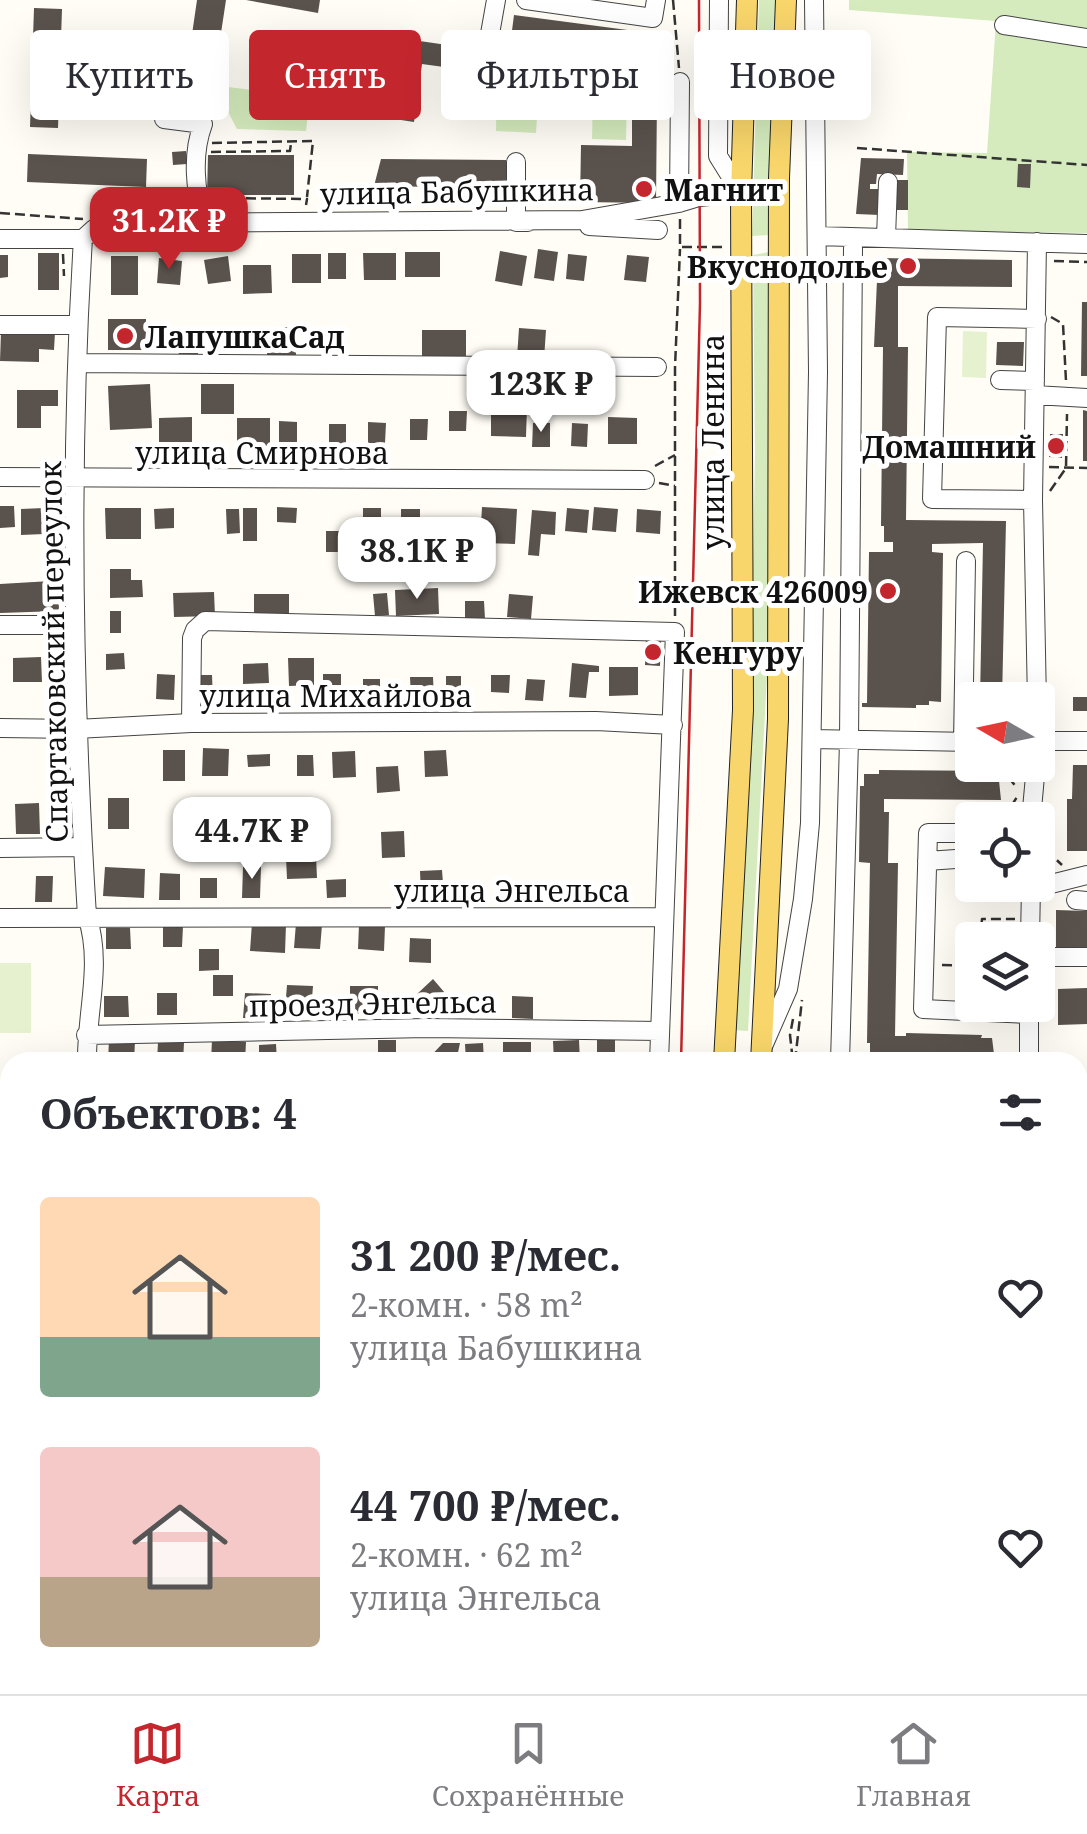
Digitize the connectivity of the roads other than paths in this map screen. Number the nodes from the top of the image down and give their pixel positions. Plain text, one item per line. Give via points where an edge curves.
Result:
1 (496, 0) edge
2 (526, 0) edge
3 (719, 0) edge
4 (747, 0) edge
5 (786, 0) edge
6 (814, 0) edge
7 (654, 9) edge
8 (1004, 25) dead end
9 (491, 30) edge
10 (1087, 38) edge
11 (680, 86) road end
12 (177, 120) edge
13 (516, 162) dead end
14 (888, 182) dead end
15 (741, 193) junction
16 (679, 203) junction
17 (204, 222) junction
18 (516, 222) junction
19 (658, 230) dead end
20 (89, 234) junction
21 (817, 236) junction
22 (0, 238) edge
23 (886, 238) junction
24 (1036, 242) junction
25 (1087, 244) edge
26 (853, 248) dead end
27 (1037, 314) junction
28 (0, 325) edge
29 (78, 325) junction
30 (79, 363) junction
31 (657, 367) dead end
32 (1000, 380) dead end
33 (1035, 388) junction
34 (1087, 398) edge
35 (0, 477) edge
36 (76, 479) junction
37 (645, 480) road end
38 (1041, 496) junction
39 (966, 561) dead end
40 (0, 625) edge
41 (74, 625) junction
42 (967, 682) edge
43 (1039, 682) edge
44 (190, 722) junction
45 (673, 725) junction
46 (0, 728) edge
47 (76, 729) junction
48 (812, 739) junction
49 (849, 740) junction
50 (1055, 741) edge
51 (1087, 741) edge
52 (955, 742) edge
53 (955, 833) edge
54 (0, 848) edge
55 (83, 848) junction
56 (955, 859) edge
57 (928, 860) junction
58 (1087, 875) edge
59 (1055, 882) edge
60 (87, 916) junction
61 (0, 918) edge
62 (664, 918) junction
63 (1055, 956) edge
64 (1087, 957) edge
65 (955, 1009) edge
66 (1029, 1022) edge
67 (660, 1031) junction
68 (86, 1034) junction
69 (87, 1052) edge
70 (659, 1052) edge
71 (724, 1052) edge
72 (762, 1052) edge
73 (764, 1052) edge
74 (840, 1052) edge
75 (1028, 1052) edge

1 - 9 street
2 - 7 street
3 - 15 street via 718,156
4 - 15 main road, улица Ленина
5 - 72 main road via 779,178 778,720
6 - 21 street
8 - 10 street
11 - 16 street
12 - 17 street via 203,124 197,195
13 - 18 street
14 - 23 street
15 - 16 street, улица Бабушкина
15 - 71 main road, улица Ленина via 743,710
16 - 18 street, улица Бабушкина via 582,220
17 - 18 street, улица Бабушкина
17 - 20 street, улица Бабушкина
18 - 19 street
20 - 22 street, улица Бабушкина
20 - 29 street, Спартаковский переулок
21 - 23 street
21 - 48 street
23 - 24 street
24 - 25 street
24 - 27 street
26 - 49 street
27 - 33 street
27 - 38 street via 938,317 932,499
28 - 29 street
29 - 30 street, Спартаковский переулок
30 - 31 street
30 - 36 street, Спартаковский переулок
32 - 33 street
33 - 34 street
33 - 38 street
35 - 36 street, улица Смирнова
36 - 37 street, улица Смирнова
36 - 41 street, Спартаковский переулок
38 - 43 street
39 - 42 street
40 - 41 street
41 - 47 street, Спартаковский переулок
44 - 45 street, улица Михайлова
44 - 45 street via 192,638 205,621 675,632
44 - 47 street, улица Михайлова
45 - 62 street
46 - 47 street, улица Михайлова
47 - 55 street, Спартаковский переулок
48 - 49 street
48 - 73 street via 804,899 788,989
49 - 52 street
49 - 74 street
50 - 51 street
53 - 57 street via 928,833
54 - 55 street
55 - 60 street, Спартаковский переулок
56 - 57 street
57 - 65 street via 923,1009
58 - 59 street
60 - 61 street, улица Энгельса
60 - 62 street, улица Энгельса
60 - 68 street, Спартаковский переулок via 94,985
62 - 67 street
63 - 64 street
66 - 75 street
67 - 68 street, проезд Энгельса
67 - 70 street
68 - 69 street, Спартаковский переулок

